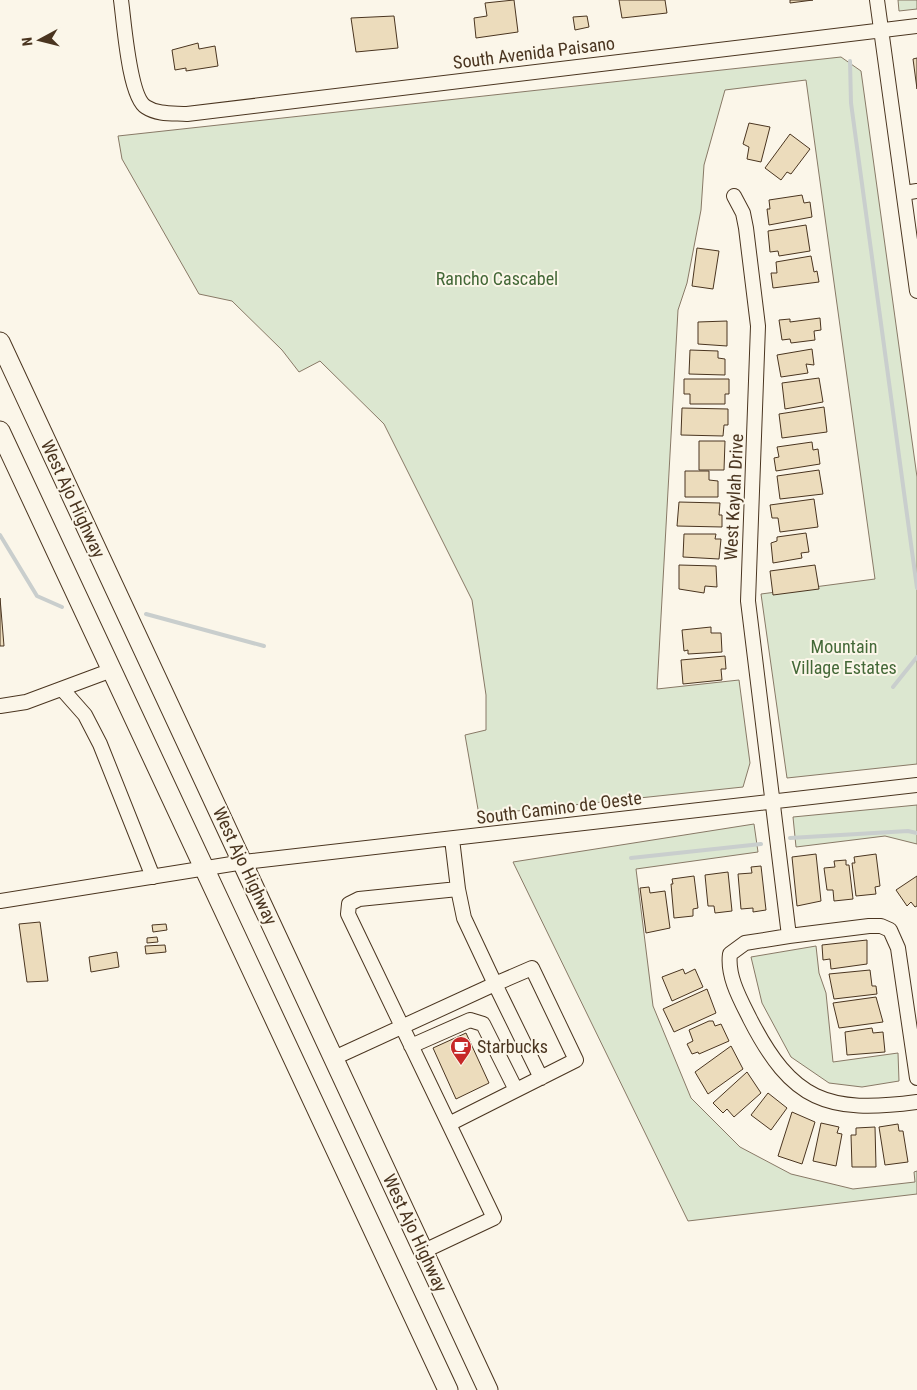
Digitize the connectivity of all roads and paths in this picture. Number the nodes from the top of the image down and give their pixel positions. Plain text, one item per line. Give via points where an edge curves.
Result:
1 (120, 0) edge
2 (877, 0) edge
3 (917, 26) edge
4 (882, 30) junction
5 (910, 192) edge
6 (734, 196) dead end
7 (917, 291) edge
8 (0, 342) edge
9 (0, 431) edge
10 (112, 670) junction
11 (62, 689) junction
12 (0, 706) edge
13 (917, 785) edge
14 (772, 802) junction
15 (452, 839) junction
16 (244, 862) junction
17 (206, 868) junction
18 (153, 877) junction
19 (458, 890) junction
20 (0, 901) edge
21 (789, 936) junction
22 (495, 984) junction
23 (402, 1027) junction
24 (412, 1046) junction
25 (334, 1058) junction
26 (540, 1078) junction
27 (917, 1078) edge
28 (516, 1090) junction
29 (917, 1102) edge
30 (449, 1124) junction
31 (424, 1251) junction
32 (448, 1390) edge
33 (488, 1390) edge

1 - 4 street, South Avenida Paisano via 133,86 144,106 155,112 187,114
2 - 4 street
3 - 4 street, South Avenida Paisano
4 - 5 street
5 - 7 street
6 - 14 street, West Kaylah Drive via 746,228 758,326 748,601
8 - 16 main road, West Ajo Highway
9 - 10 main road, West Ajo Highway
10 - 11 street
10 - 17 main road, West Ajo Highway
11 - 12 street via 26,702
11 - 18 street via 85,715 100,744
13 - 14 street, South Camino de Oeste
14 - 15 street, South Camino de Oeste
14 - 21 street, West Kaylah Drive
15 - 16 street, South Camino de Oeste
15 - 19 street
16 - 17 street, South Camino de Oeste
16 - 25 main road, West Ajo Highway
17 - 18 street, South Camino de Oeste
17 - 32 main road, West Ajo Highway
18 - 20 street, South Camino de Oeste
19 - 22 street via 464,918
19 - 23 street via 359,899 349,904 348,914
21 - 27 street via 869,926 890,930 898,948
21 - 29 street via 745,943 726,951 731,976 756,1032 778,1067 798,1087 825,1101 857,1107
22 - 23 street
22 - 26 street
22 - 26 street via 532,968 576,1060
23 - 24 street
23 - 25 street
24 - 28 street via 470,1020 483,1024
24 - 30 street
25 - 31 main road, West Ajo Highway
26 - 28 street
28 - 30 street
30 - 31 street via 494,1218
31 - 33 main road, West Ajo Highway

